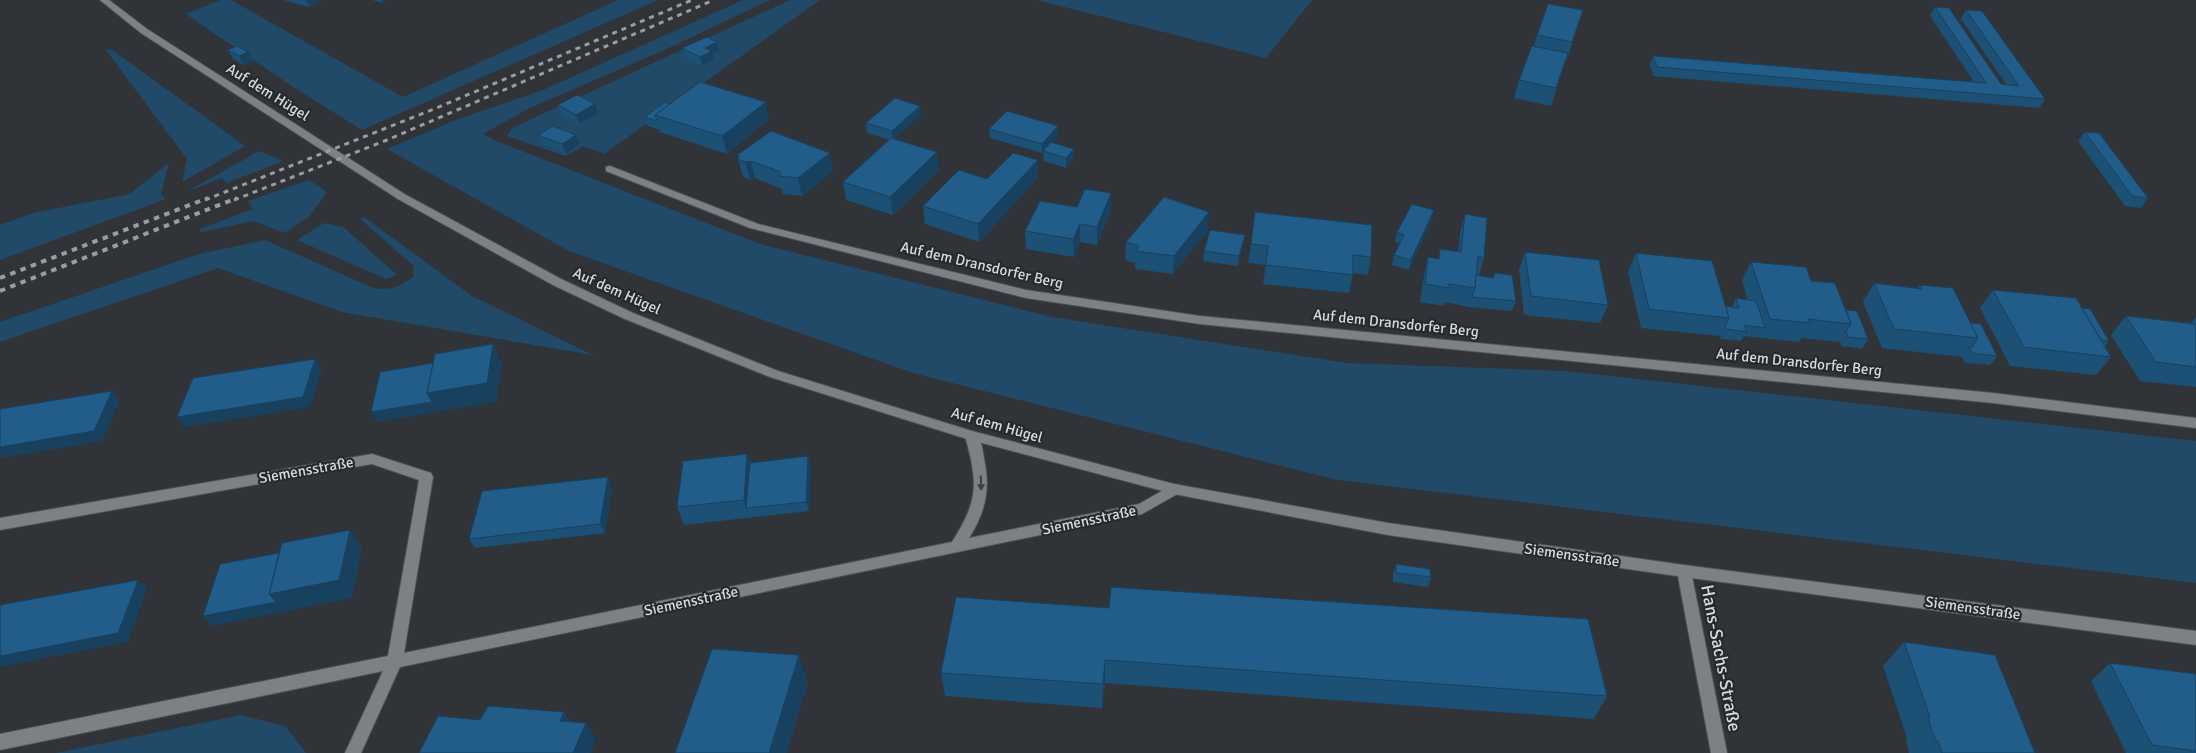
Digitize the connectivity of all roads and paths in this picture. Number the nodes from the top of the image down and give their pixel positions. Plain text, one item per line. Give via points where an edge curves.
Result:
1 (104, 0) edge
2 (610, 169) dead end
3 (2196, 423) edge
4 (972, 436) junction
5 (1174, 489) junction
6 (0, 524) edge
7 (957, 546) junction
8 (1684, 571) junction
9 (2196, 638) edge
10 (395, 661) junction
11 (0, 742) edge
12 (353, 753) edge
13 (1719, 753) edge

1 - 4 street, Auf dem Hügel via 144,32 402,197 557,282 629,316 774,374
2 - 3 street, Auf dem Dransdorfer Berg via 754,226 1026,294 1200,320 1993,398
4 - 5 street, Auf dem Hügel
4 -> 7 street via 981,470 982,494 975,519
5 - 7 street, Siemensstraße via 1142,509
5 - 8 street, Siemensstraße via 1388,529
6 - 10 street, Siemensstraße via 372,459 426,477
7 - 10 street, Siemensstraße
8 - 9 street, Siemensstraße
8 - 13 street, Hans-Sachs-Straße
10 - 11 street, Siemensstraße
10 - 12 street

